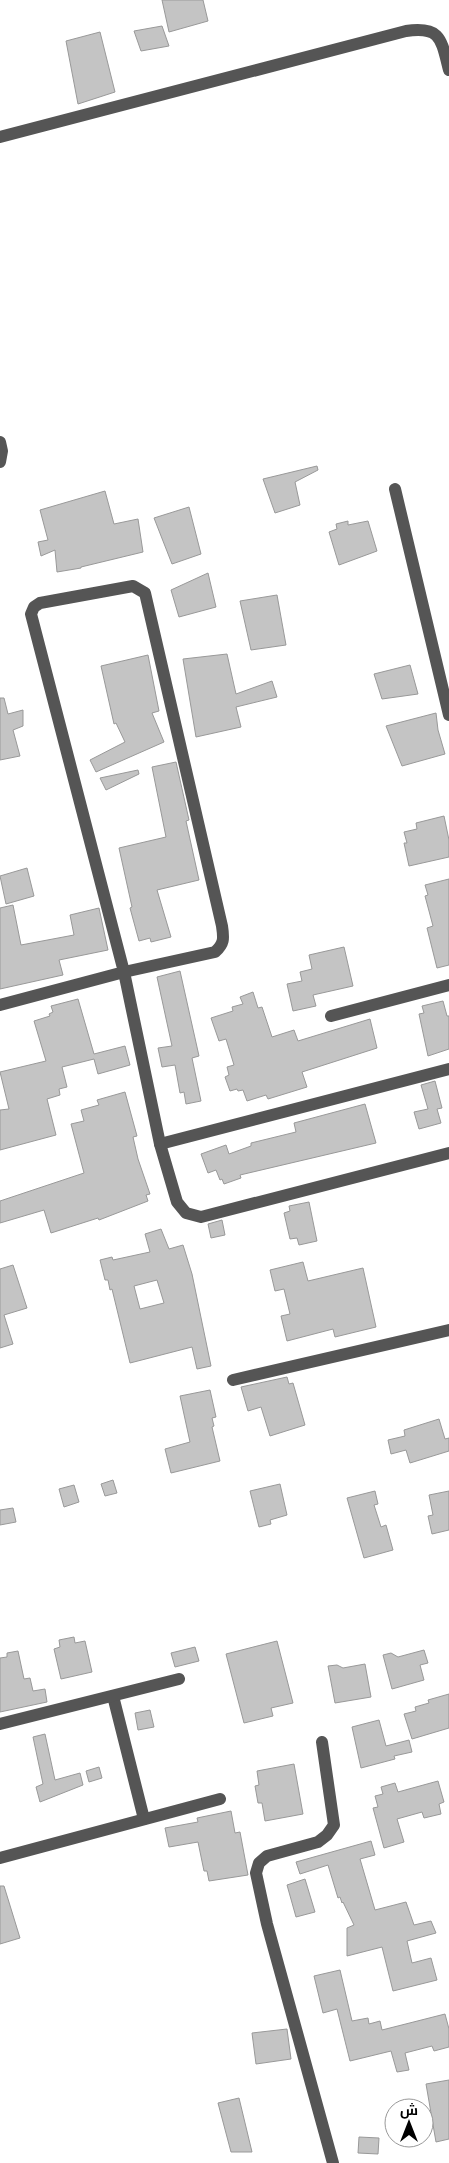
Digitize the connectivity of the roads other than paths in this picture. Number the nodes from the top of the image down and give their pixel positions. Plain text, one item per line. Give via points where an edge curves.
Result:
1 (449, 70) edge
2 (0, 137) edge
3 (0, 442) edge
4 (0, 462) edge
5 (395, 490) dead end
6 (449, 715) edge
7 (124, 972) junction
8 (449, 985) edge
9 (0, 1005) edge
10 (331, 1016) dead end
11 (449, 1069) edge
12 (160, 1144) junction
13 (449, 1153) edge
14 (449, 1330) edge
15 (233, 1380) dead end
16 (179, 1679) dead end
17 (112, 1696) junction
18 (0, 1724) edge
19 (322, 1742) dead end
20 (220, 1799) dead end
21 (144, 1819) junction
22 (0, 1858) edge
23 (332, 2163) edge

1 - 2 street via 442,44 434,33 424,29 406,31
3 - 4 street
5 - 6 street
7 - 7 street via 215,952 224,938 145,593 133,586 40,603 31,614
7 - 9 street
7 - 12 street
8 - 10 street
11 - 12 street
12 - 13 street via 177,1202 186,1213 201,1218
14 - 15 street
16 - 17 street
17 - 18 street
17 - 21 street
19 - 23 street via 334,1825 318,1842 267,1856 259,1863 256,1873
20 - 21 street
21 - 22 street

